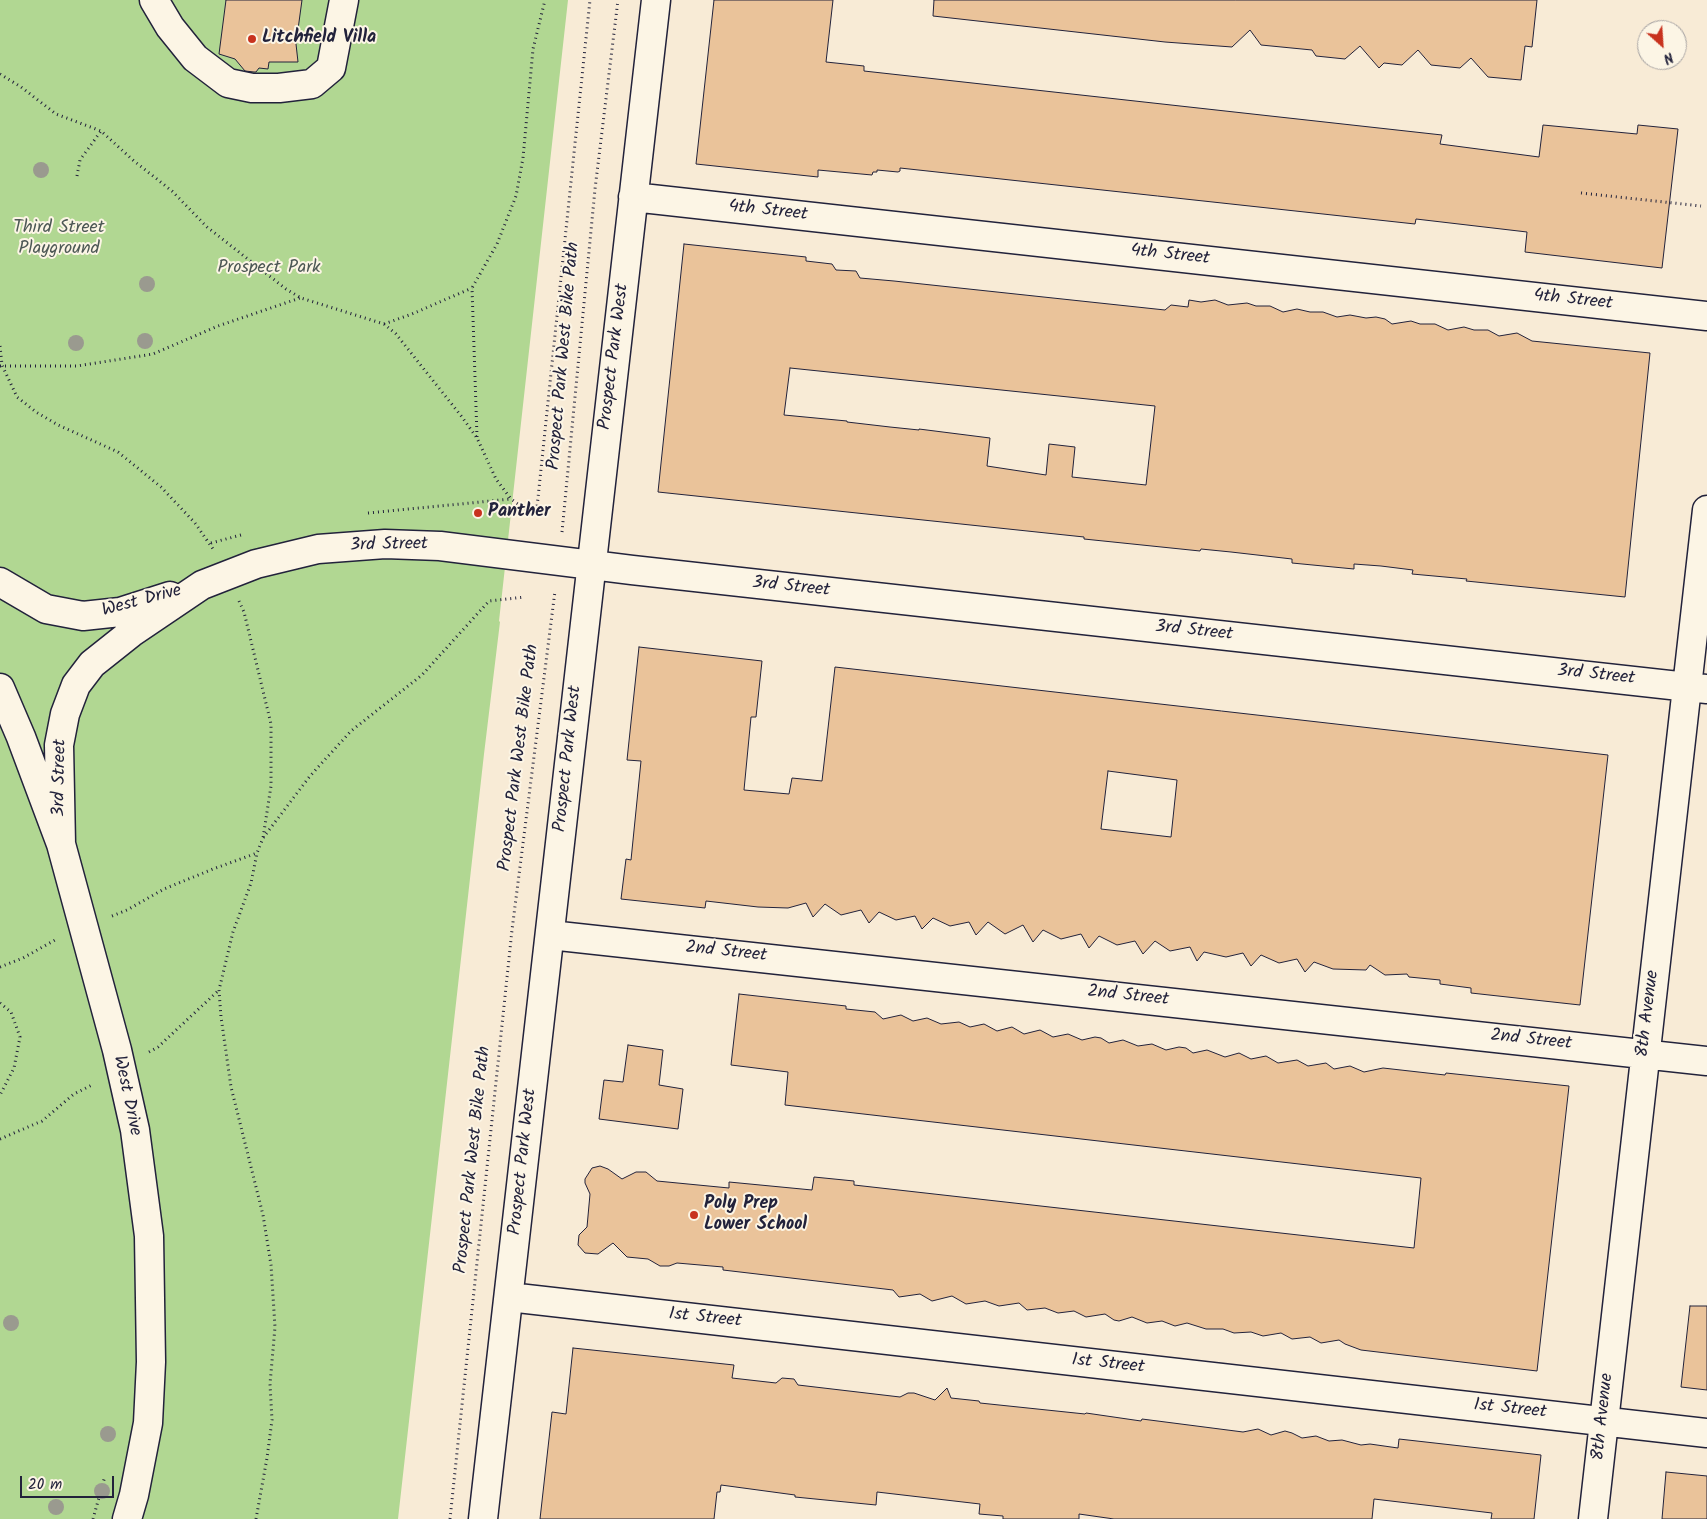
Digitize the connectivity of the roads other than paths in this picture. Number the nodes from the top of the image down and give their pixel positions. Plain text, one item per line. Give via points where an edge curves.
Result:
1 (154, 0) edge
2 (344, 0) edge
3 (656, 0) edge
4 (633, 197) junction
5 (1707, 316) edge
6 (1707, 510) edge
7 (591, 566) junction
8 (0, 582) edge
9 (202, 585) junction
10 (0, 688) edge
11 (1697, 688) edge
12 (61, 844) junction
13 (550, 935) junction
14 (1644, 1054) junction
15 (1707, 1061) edge
16 (509, 1297) junction
17 (1604, 1421) junction
18 (1707, 1432) edge
19 (127, 1519) edge
20 (483, 1519) edge
21 (1593, 1519) edge

1 - 2 street via 170,27 195,58 228,84 252,88 312,84 331,68
3 - 4 street, Prospect Park West
4 - 5 street, 4th Street
4 - 7 street, Prospect Park West
6 - 11 street, 8th Avenue
7 - 9 street, 3rd Street via 440,546 384,544 318,548 256,564
7 - 11 street, 3rd Street
7 - 13 street, Prospect Park West
8 - 9 street, West Drive via 46,609 83,616 120,612
9 - 12 street, 3rd Street via 131,633 92,664 76,685 65,714 59,744
10 - 12 street, West Drive
11 - 14 street, 8th Avenue
12 - 19 street, West Drive via 135,1130 150,1236 148,1423
13 - 14 street, 2nd Street
13 - 16 street, Prospect Park West
14 - 15 street, 2nd Street
14 - 17 street, 8th Avenue
16 - 17 street, 1st Street
16 - 20 street, Prospect Park West
17 - 18 street, 1st Street
17 - 21 street, 8th Avenue

